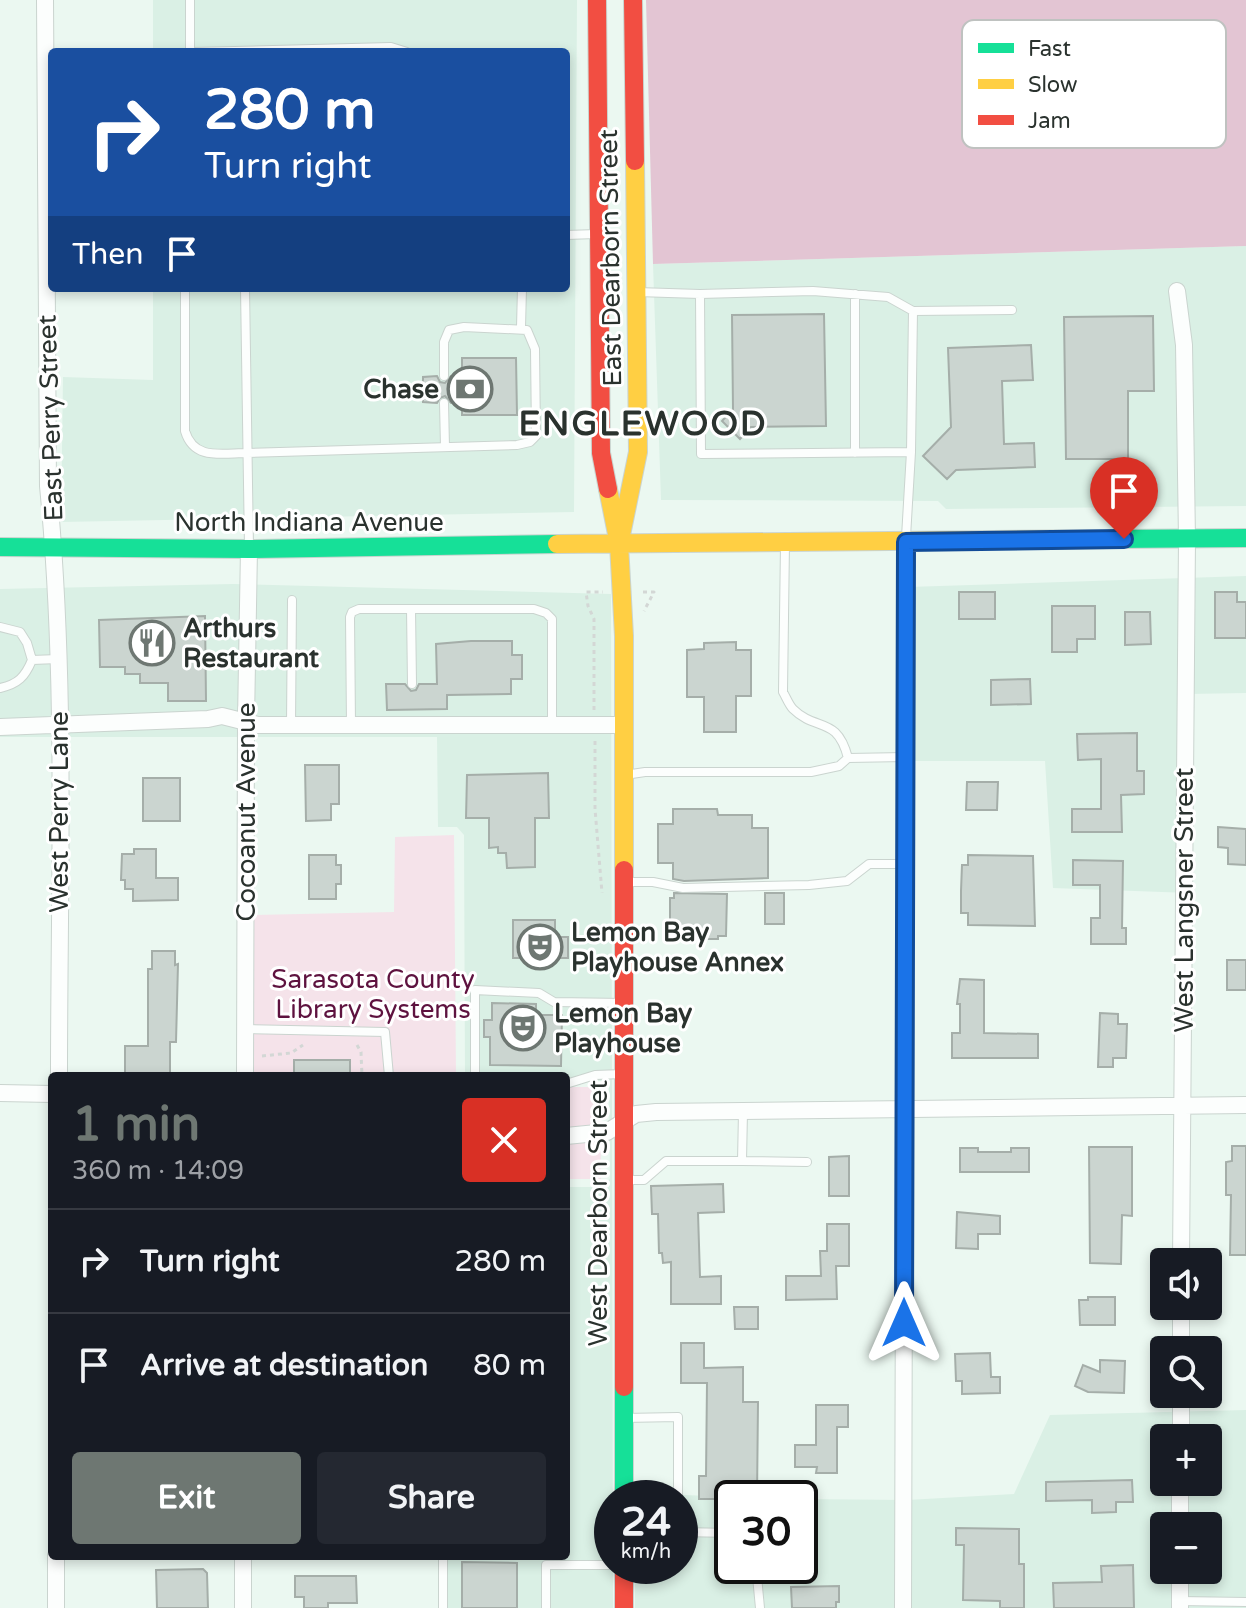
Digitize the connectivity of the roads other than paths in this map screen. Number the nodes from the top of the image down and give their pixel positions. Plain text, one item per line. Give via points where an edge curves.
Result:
1 (45, 0) edge
2 (190, 0) edge
3 (597, 0) edge
4 (633, 0) edge
5 (191, 48) edge
6 (351, 48) edge
7 (394, 48) edge
8 (600, 234) junction
9 (570, 235) edge
10 (1177, 291) dead end
11 (185, 292) edge
12 (245, 292) edge
13 (522, 292) edge
14 (636, 292) junction
15 (700, 294) junction
16 (855, 294) junction
17 (1012, 310) dead end
18 (913, 311) junction
19 (521, 327) junction
20 (444, 376) dead end
21 (444, 403) dead end
22 (445, 447) junction
23 (911, 452) junction
24 (248, 453) junction
25 (855, 453) junction
26 (1246, 538) edge
27 (1187, 539) junction
28 (785, 542) junction
29 (906, 542) junction
30 (619, 544) junction
31 (0, 547) edge
32 (54, 548) junction
33 (249, 549) junction
34 (292, 600) dead end
35 (411, 609) junction
36 (0, 627) edge
37 (58, 659) junction
38 (32, 660) junction
39 (412, 684) dead end
40 (0, 688) edge
41 (246, 720) junction
42 (60, 725) junction
43 (291, 725) junction
44 (351, 725) junction
45 (552, 725) junction
46 (624, 725) junction
47 (0, 727) edge
48 (905, 757) junction
49 (848, 758) junction
50 (624, 775) junction
51 (904, 864) junction
52 (624, 882) junction
53 (624, 1003) junction
54 (245, 1029) junction
55 (59, 1072) edge
56 (245, 1072) edge
57 (389, 1072) edge
58 (475, 1072) edge
59 (624, 1074) junction
60 (570, 1083) edge
61 (0, 1093) edge
62 (48, 1094) edge
63 (1246, 1105) edge
64 (1182, 1106) junction
65 (905, 1107) junction
66 (743, 1111) junction
67 (624, 1122) junction
68 (570, 1136) edge
69 (742, 1161) junction
70 (807, 1162) dead end
71 (624, 1180) junction
72 (1181, 1248) edge
73 (624, 1418) junction
74 (624, 1480) edge
75 (678, 1480) edge
76 (56, 1560) edge
77 (243, 1560) edge
78 (443, 1560) edge
79 (594, 1565) edge
80 (624, 1584) edge
81 (758, 1584) edge
82 (1246, 1602) edge
83 (1180, 1604) edge
84 (56, 1608) edge
85 (243, 1608) edge
86 (443, 1608) edge
87 (546, 1608) edge
88 (624, 1608) edge
89 (760, 1608) edge
90 (903, 1608) edge

1 - 32 street, East Perry Street via 48,486
2 - 5 lane
3 - 8 main road, East Dearborn Street
4 - 14 main road, East Dearborn Street
6 - 7 lane
8 - 9 lane
8 - 30 main road, East Dearborn Street via 601,453
10 - 27 street, West Langsner Street via 1184,345
11 - 24 lane via 189,443 206,453
12 - 24 lane
13 - 19 lane
14 - 15 lane
14 - 30 main road, East Dearborn Street via 638,452
15 - 16 lane
15 - 25 lane via 701,454
16 - 18 lane via 888,297
16 - 25 lane
17 - 18 lane
18 - 23 lane
19 - 20 lane via 449,330
19 - 22 lane via 534,343 536,436 517,445
21 - 22 lane
22 - 24 lane
23 - 25 lane
23 - 29 lane
24 - 33 lane
26 - 27 main road, North Indiana Avenue
27 - 29 main road, North Indiana Avenue
27 - 64 street, West Langsner Street
28 - 29 main road, North Indiana Avenue
28 - 30 main road, North Indiana Avenue
28 - 49 lane via 783,692 794,709 833,728
29 - 48 street
30 - 33 main road, North Indiana Avenue
30 - 46 main road, West Dearborn Street
31 - 32 main road, North Indiana Avenue
32 - 33 main road, North Indiana Avenue
32 - 37 street, West Perry Lane
33 - 41 street, Cocoanut Avenue
34 - 43 lane
35 - 39 lane
35 - 44 lane via 352,612
35 - 45 lane via 546,613 552,619
36 - 38 lane via 20,632
37 - 38 lane
37 - 42 street, West Perry Lane
38 - 40 lane via 24,676
41 - 42 street via 222,716
41 - 43 street
41 - 54 street, Cocoanut Avenue
42 - 47 street
42 - 55 street, West Perry Lane
43 - 44 street
44 - 45 street via 412,718
45 - 46 street
46 - 50 main road, West Dearborn Street
48 - 49 lane
48 - 51 street
49 - 50 lane via 839,766 811,772
50 - 52 main road, West Dearborn Street
51 - 52 lane via 869,864 847,881 809,885 683,888
51 - 65 street
52 - 53 main road, West Dearborn Street
53 - 58 lane via 554,1002 539,993 475,990
53 - 59 main road, West Dearborn Street
54 - 56 street, Cocoanut Avenue
54 - 57 lane via 385,1032
59 - 60 lane
59 - 67 main road, West Dearborn Street
61 - 62 street
63 - 64 street
64 - 65 street
64 - 72 street, West Langsner Street
65 - 66 street
65 - 90 street
66 - 67 street via 656,1112 636,1114
66 - 69 lane
67 - 68 street via 607,1132
67 - 71 main road, West Dearborn Street
69 - 70 lane
69 - 71 lane via 666,1161 644,1180
71 - 73 main road, West Dearborn Street
73 - 74 main road, West Dearborn Street
73 - 75 lane via 678,1417
76 - 84 street
77 - 85 street
78 - 86 lane
79 - 87 lane via 546,1565
80 - 88 main road
81 - 89 lane
82 - 83 lane

